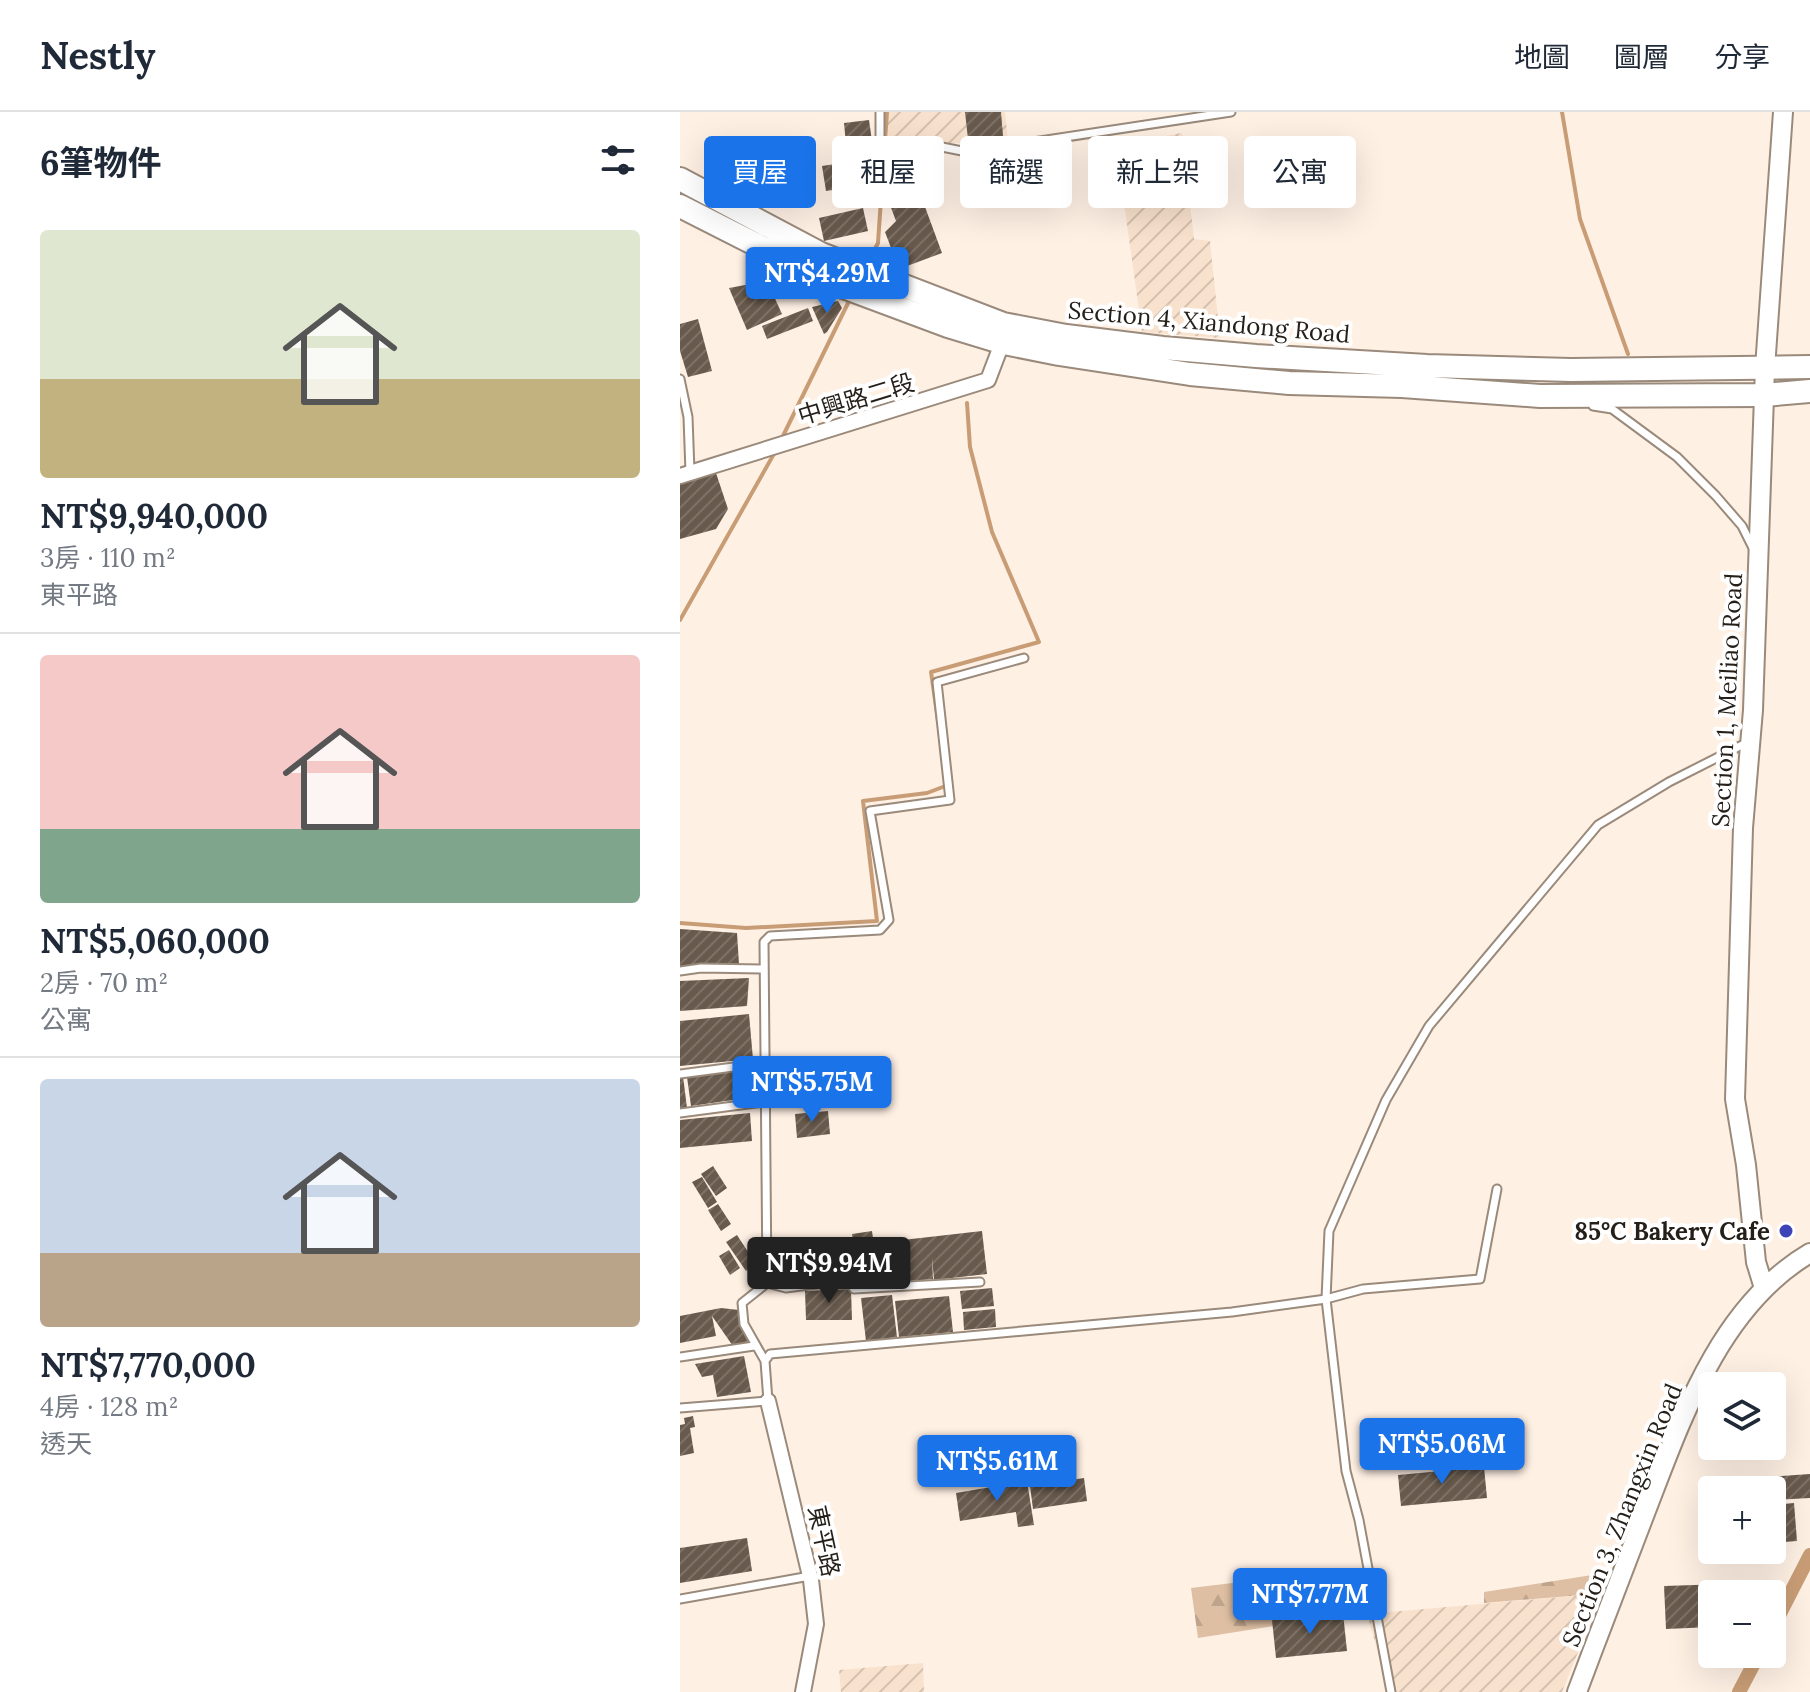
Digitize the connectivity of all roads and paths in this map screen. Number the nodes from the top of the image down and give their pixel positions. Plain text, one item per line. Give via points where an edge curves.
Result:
1 (880, 112) edge
2 (1231, 112) edge
3 (1783, 112) edge
4 (680, 179) edge
5 (680, 206) edge
6 (1004, 333) junction
7 (1810, 367) edge
8 (1765, 368) junction
9 (680, 379) edge
10 (1810, 391) edge
11 (1764, 395) junction
12 (1540, 396) junction
13 (685, 474) edge
14 (1759, 576) junction
15 (1024, 658) dead end
16 (1749, 742) junction
17 (762, 969) junction
18 (680, 971) edge
19 (764, 1063) junction
20 (680, 1074) edge
21 (764, 1102) junction
22 (680, 1113) edge
23 (1497, 1189) dead end
24 (1810, 1253) edge
25 (980, 1282) dead end
26 (767, 1283) junction
27 (1764, 1288) junction
28 (1326, 1299) junction
29 (754, 1346) junction
30 (680, 1357) edge
31 (765, 1361) junction
32 (768, 1401) junction
33 (680, 1408) edge
34 (810, 1576) junction
35 (680, 1599) edge
36 (803, 1692) edge
37 (1391, 1692) edge
38 (1577, 1692) edge

1 - 2 lane via 880,143 922,143 967,152
3 - 8 street, Section 1, Meiliao Road
4 - 6 main road, Section 4, Xiandong Road via 821,254
5 - 6 main road, Section 4, Xiandong Road via 830,282 948,326
6 - 8 main road, Section 4, Xiandong Road via 1365,363 1571,370
6 - 12 main road, Section 4, Xiandong Road via 1059,354 1190,374
6 - 13 street, 中興路二段 via 988,380
7 - 8 main road, Section 4, Xiandong Road
8 - 11 street, Section 1, Meiliao Road
9 - 13 lane via 688,417
10 - 11 main road, Section 4, Xiandong Road
11 - 12 main road, Section 4, Xiandong Road
11 - 14 street, Section 1, Meiliao Road
12 - 14 lane via 1612,409 1677,457 1742,526
14 - 16 street, Section 1, Meiliao Road
15 - 17 lane via 937,682 950,800 870,811 886,926 770,936 764,942
16 - 27 street, Section 1, Meiliao Road via 1735,1099
16 - 28 lane via 1598,825 1429,1026 1386,1100 1329,1231
17 - 18 lane
17 - 19 lane
19 - 20 lane
19 - 21 lane
21 - 22 lane
21 - 26 lane
23 - 28 lane via 1480,1279 1363,1289
24 - 27 street, Section 3, Zhangxin Road
25 - 26 lane via 854,1289 847,1280 786,1288
26 - 29 lane via 742,1303
27 - 38 street, Section 3, Zhangxin Road via 1724,1339 1677,1431
28 - 31 lane via 770,1354
28 - 37 lane via 1346,1471
29 - 30 lane
29 - 31 lane
31 - 32 lane
32 - 33 lane
32 - 34 street, 東平路
34 - 35 lane
34 - 36 street, 東平路 via 816,1624

